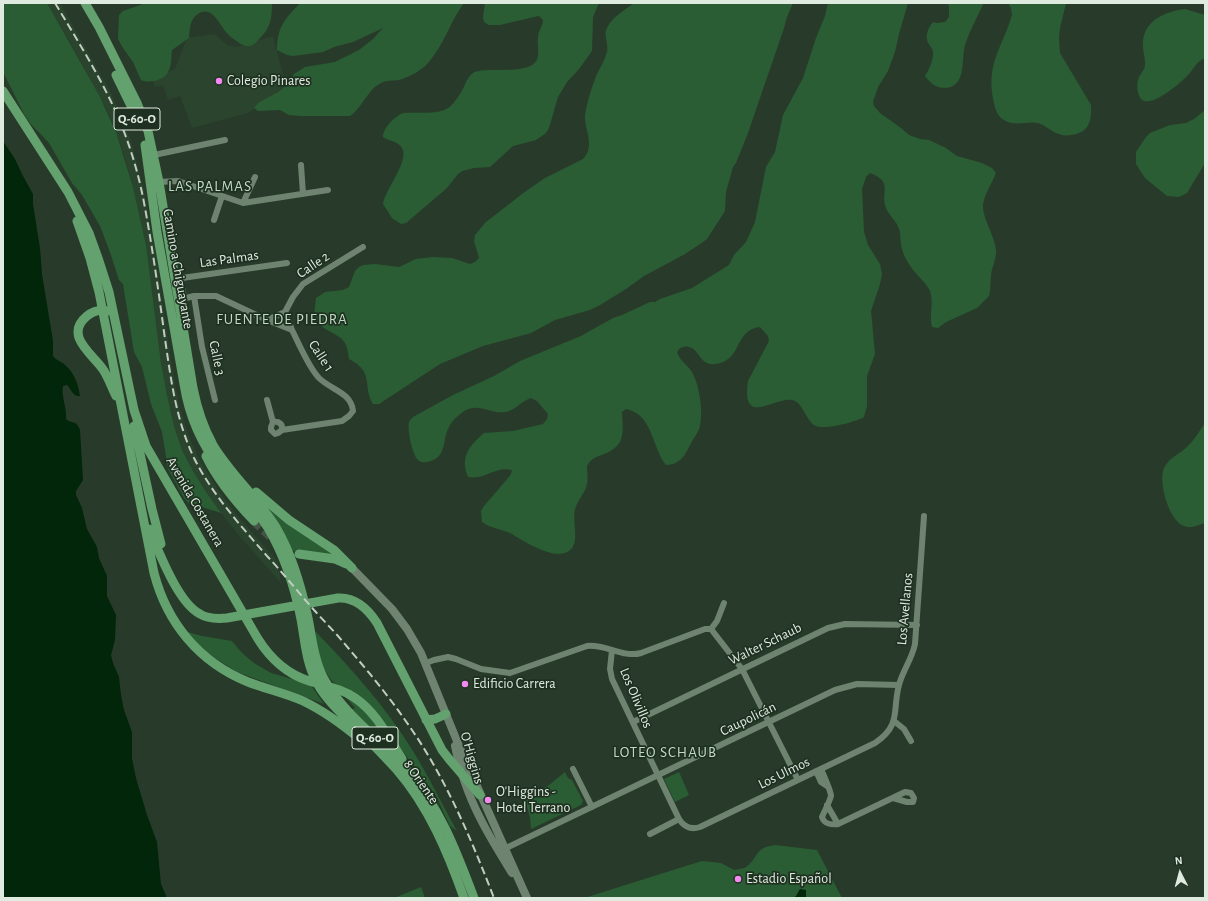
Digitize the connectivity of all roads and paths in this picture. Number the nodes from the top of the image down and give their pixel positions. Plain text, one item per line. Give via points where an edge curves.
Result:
1 (78, 3) edge
2 (85, 3) edge
3 (3, 91) edge
4 (225, 140) dead end
5 (154, 155) junction
6 (48, 162) junction
7 (301, 165) dead end
8 (255, 177) dead end
9 (159, 182) junction
10 (328, 190) dead end
11 (303, 194) junction
12 (222, 196) junction
13 (243, 203) junction
14 (214, 220) dead end
15 (363, 247) dead end
16 (287, 263) dead end
17 (175, 279) junction
18 (168, 290) junction
19 (194, 296) junction
20 (181, 297) junction
21 (102, 310) junction
22 (286, 312) junction
23 (114, 315) junction
24 (267, 320) junction
25 (292, 330) junction
26 (215, 400) dead end
27 (268, 400) dead end
28 (132, 403) junction
29 (190, 410) junction
30 (123, 416) junction
31 (274, 422) junction
32 (282, 430) junction
33 (233, 471) junction
34 (140, 500) junction
35 (258, 508) junction
36 (924, 516) dead end
37 (254, 521) tunnel mouth
38 (329, 546) junction
39 (299, 554) dead end
40 (322, 558) junction
41 (352, 568) junction
42 (170, 574) junction
43 (295, 584) junction
44 (724, 603) dead end
45 (917, 625) junction
46 (711, 629) junction
47 (612, 650) junction
48 (426, 664) junction
49 (742, 669) junction
50 (899, 685) junction
51 (446, 714) junction
52 (426, 720) junction
53 (894, 721) junction
54 (633, 722) junction
55 (769, 722) junction
56 (911, 740) dead end
57 (388, 761) junction
58 (573, 769) dead end
59 (818, 770) junction
60 (462, 775) junction
61 (658, 775) junction
62 (798, 780) junction
63 (419, 785) junction
64 (480, 795) junction
65 (893, 798) dead end
66 (827, 805) junction
67 (592, 807) junction
68 (679, 819) junction
69 (838, 824) junction
70 (650, 834) dead end
71 (501, 850) junction
72 (525, 894) edge
73 (464, 898) edge
74 (474, 898) edge

1 - 18 main road, Camino a Chiguayante / Q-60-O via 140,126 148,160 154,214
2 - 5 main road, Camino a Chiguayante / Q-60-O via 137,103
3 - 6 main road, Avenida Costanera
4 - 5 street
5 - 9 main road, Camino a Chiguayante / Q-60-O
6 - 21 main road, Avenida Costanera via 84,238
6 - 23 main road, Avenida Costanera via 72,198 89,232 104,274
7 - 11 street
8 - 13 street
9 - 12 street via 178,181
9 - 17 main road, Camino a Chiguayante / Q-60-O
10 - 11 street
11 - 13 street
12 - 13 street
12 - 14 street
15 - 22 street, Calle 2 via 303,284 292,297
16 - 17 street, Las Palmas
17 - 20 main road, Camino a Chiguayante / Q-60-O
18 - 20 main road
18 - 29 main road, Camino a Chiguayante / Q-60-O
19 - 20 street, Calle 1
19 - 24 street, Calle 1 via 216,296
19 - 26 street, Calle 3 via 202,347
20 - 33 main road, Camino a Chiguayante / Q-60-O via 191,378 198,410 213,444
21 - 23 main road
21 - 30 main road, Avenida Costanera
21 - 30 main road via 84,319 79,330 80,339 84,348 107,376
22 - 24 street
22 - 25 street
23 - 28 main road, Avenida Costanera
24 - 25 street, Calle 1
25 - 32 street, Calle 1 via 314,371 324,382 348,398 353,411 342,421
27 - 31 street
28 - 42 main road via 132,419 150,503
28 - 63 main road, Avenida Costanera via 150,453 266,651 283,668 295,675 337,689 363,704 379,722
29 - 35 main road, Camino a Chiguayante / Q-60-O via 198,432 211,454
29 - 37 main road via 197,436 212,467
30 - 34 main road, Avenida Costanera
31 - 32 street via 280,423
31 - 32 street via 270,427 273,432 278,434
33 - 35 main road, Camino a Chiguayante / Q-60-O
33 - 38 main road via 284,516
34 - 42 main road via 155,543
34 - 57 main road, Avenida Costanera via 157,586 170,615 190,642 209,660 231,674 323,712
35 - 43 main road, Q-60-O
36 - 45 street, Los Avellanos
38 - 40 main road via 328,553
38 - 41 main road
39 - 40 main road
40 - 41 main road via 338,560
41 - 48 main road, O'Higgins via 400,619
42 - 52 main road via 184,600 196,612 212,619 333,598 353,600 373,617
43 - 57 main road, 8 Oriente / Q-60-O via 312,673 332,703
43 - 63 main road, 8 Oriente / Q-60-O via 309,622 316,657 331,691
44 - 46 street
45 - 49 street, Walter Schaub via 834,626
45 - 50 street, Los Avellanos via 912,656
46 - 47 street via 638,654 630,655
46 - 49 street
47 - 48 street via 587,646 510,673 481,669 448,657
47 - 54 street, Los Olivillos via 611,676
48 - 51 main road, O'Higgins
49 - 54 street, Walter Schaub
49 - 55 street
50 - 53 street, Los Avellanos
50 - 55 street, Caupolicán via 866,684 842,687
51 - 52 main road
51 - 60 main road, O'Higgins
51 - 64 main road, O'Higgins
52 - 60 main road via 446,755
53 - 56 street via 904,729
53 - 59 street, Los Ulmos via 879,740
54 - 61 street, Los Olivillos
55 - 61 street, Caupolicán
55 - 62 street
57 - 73 main road, 8 Oriente / Q-60-O via 408,784 434,827
58 - 67 street
59 - 62 street, Los Ulmos
59 - 66 street via 821,782 827,786 831,795
60 - 64 main road
60 - 71 main road, O'Higgins via 471,799
61 - 67 street, Caupolicán
61 - 68 street, Los Olivillos
62 - 68 street, Los Ulmos via 700,827 690,828
63 - 74 main road, 8 Oriente / Q-60-O via 451,840
64 - 71 main road, O'Higgins
65 - 69 street
66 - 69 street
66 - 69 street via 823,821 832,825
67 - 71 street, Caupolicán
68 - 70 street
71 - 72 main road, O'Higgins

